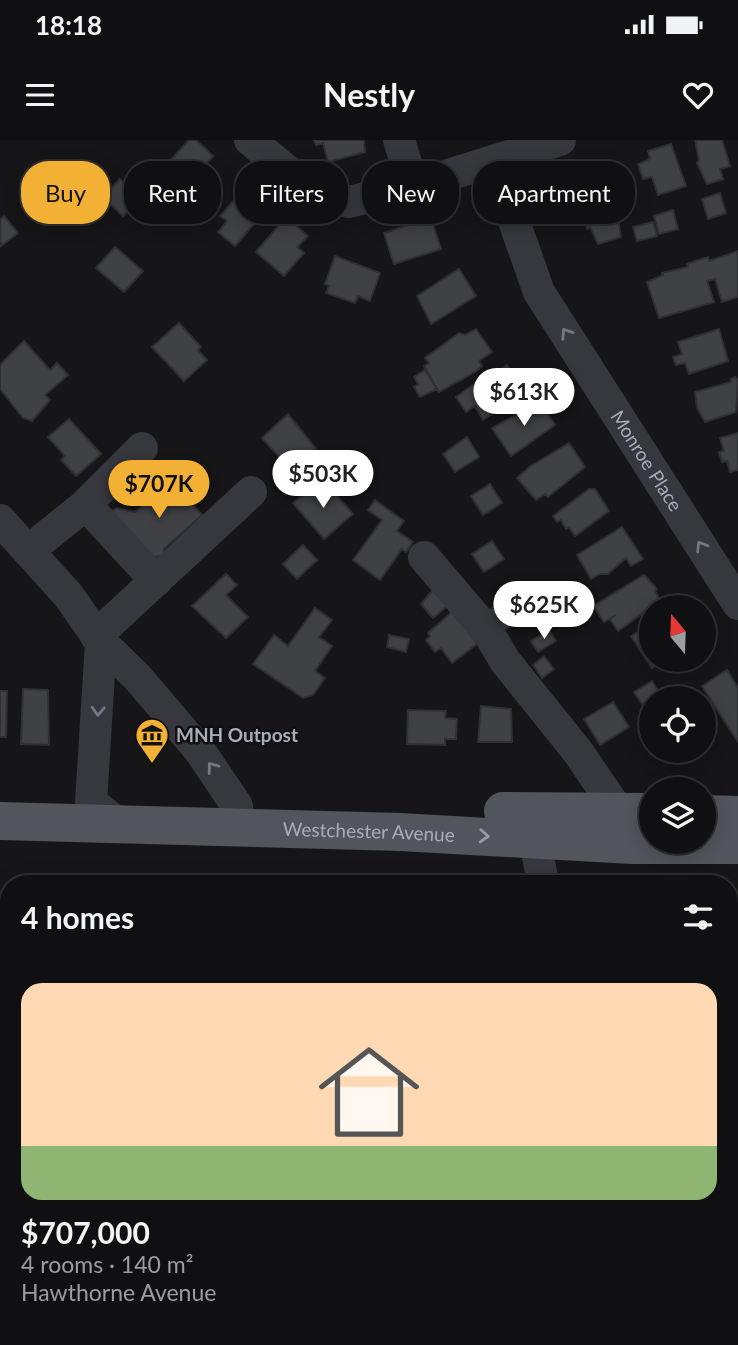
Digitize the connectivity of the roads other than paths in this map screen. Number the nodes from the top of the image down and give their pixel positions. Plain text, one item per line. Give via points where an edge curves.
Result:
1 (250, 140) edge
2 (399, 140) edge
3 (560, 140) edge
4 (405, 161) edge
5 (495, 161) edge
6 (362, 199) edge
7 (514, 224) edge
8 (142, 448) dead end
9 (251, 492) dead end
10 (86, 505) junction
11 (0, 520) edge
12 (28, 551) junction
13 (424, 557) dead end
14 (156, 581) junction
15 (738, 604) edge
16 (99, 639) junction
17 (0, 800) edge
18 (634, 811) edge
19 (105, 813) junction
20 (716, 814) edge
21 (738, 815) edge
22 (237, 817) junction
23 (0, 821) edge
24 (535, 839) junction
25 (738, 845) edge
26 (541, 875) edge

1 - 6 street via 328,197 349,202
2 - 4 street
3 - 5 street
15 -> 7 street, Monroe Place via 539,292
8 - 10 street
9 - 14 street
10 - 12 street
10 - 14 street
11 - 12 street
12 - 16 street via 68,595
13 - 18 street via 488,632 505,661 578,752
14 - 16 street
16 -> 19 street
22 -> 16 street via 201,751
17 - 19 main road, Westchester Avenue
18 - 22 main road, Westchester Avenue via 485,809
19 - 22 main road, Westchester Avenue
19 - 23 main road, Westchester Avenue
20 - 21 main road
22 -> 24 main road, Westchester Avenue
24 - 25 main road, Westchester Avenue via 643,846
24 - 26 street

